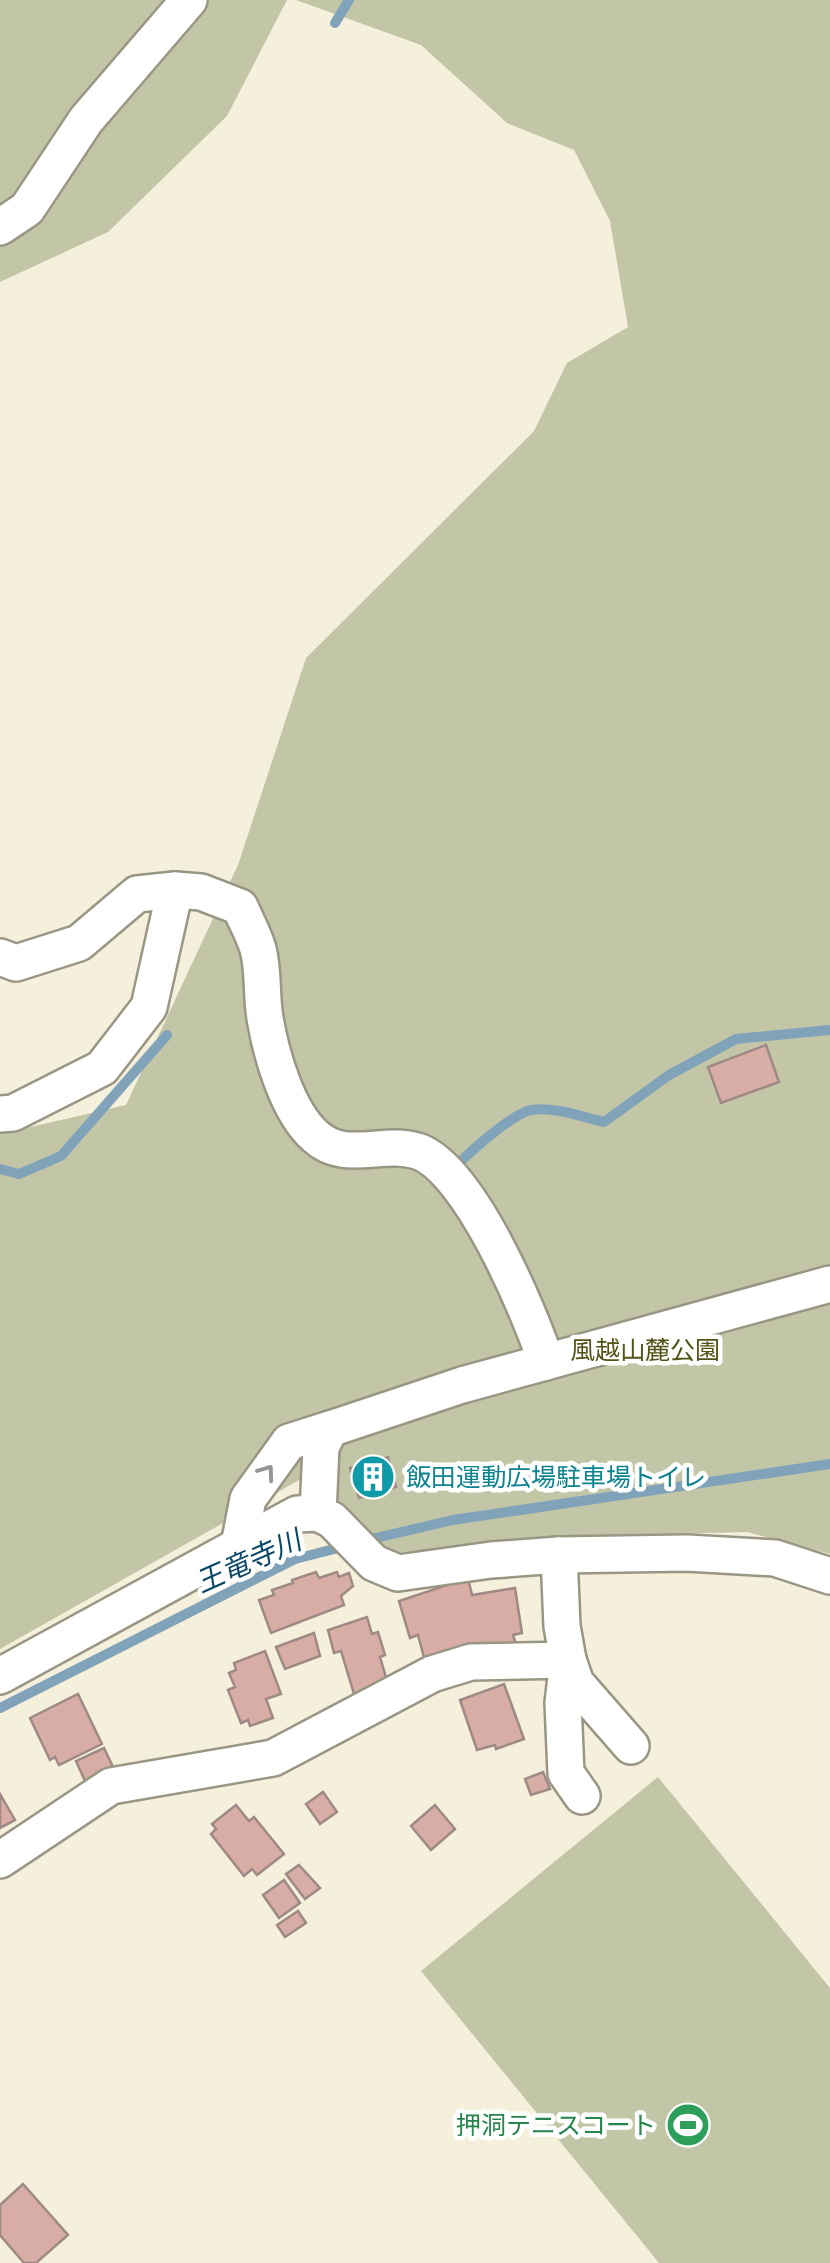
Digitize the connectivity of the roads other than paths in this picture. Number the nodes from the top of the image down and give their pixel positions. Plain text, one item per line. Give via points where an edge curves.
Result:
1 (190, 0) edge
2 (0, 228) edge
3 (175, 890) junction
4 (0, 957) edge
5 (0, 1114) edge
6 (830, 1284) edge
7 (546, 1362) junction
8 (330, 1429) junction
9 (325, 1516) junction
10 (239, 1545) junction
11 (559, 1555) junction
12 (830, 1576) edge
13 (568, 1660) junction
14 (0, 1676) edge
15 (632, 1746) dead end
16 (582, 1796) dead end
17 (0, 1860) edge

1 - 2 street via 86,120 27,209
3 - 4 street via 138,894 79,944 16,963
3 - 5 street via 149,1007 102,1068
3 - 7 street via 240,907 258,951 278,1074 303,1123 317,1139 350,1153 420,1151 439,1167 466,1196 515,1278
6 - 7 street
7 - 8 street
8 - 9 street via 322,1447
10 -> 8 street via 248,1499 289,1442
9 - 10 street via 297,1514
9 - 11 street via 374,1563 398,1574
10 - 14 street
11 - 12 street via 687,1567 775,1558
11 - 13 street
13 - 15 street via 576,1683
13 - 16 street via 566,1772
13 - 17 street via 472,1662 432,1674 272,1758 110,1786

